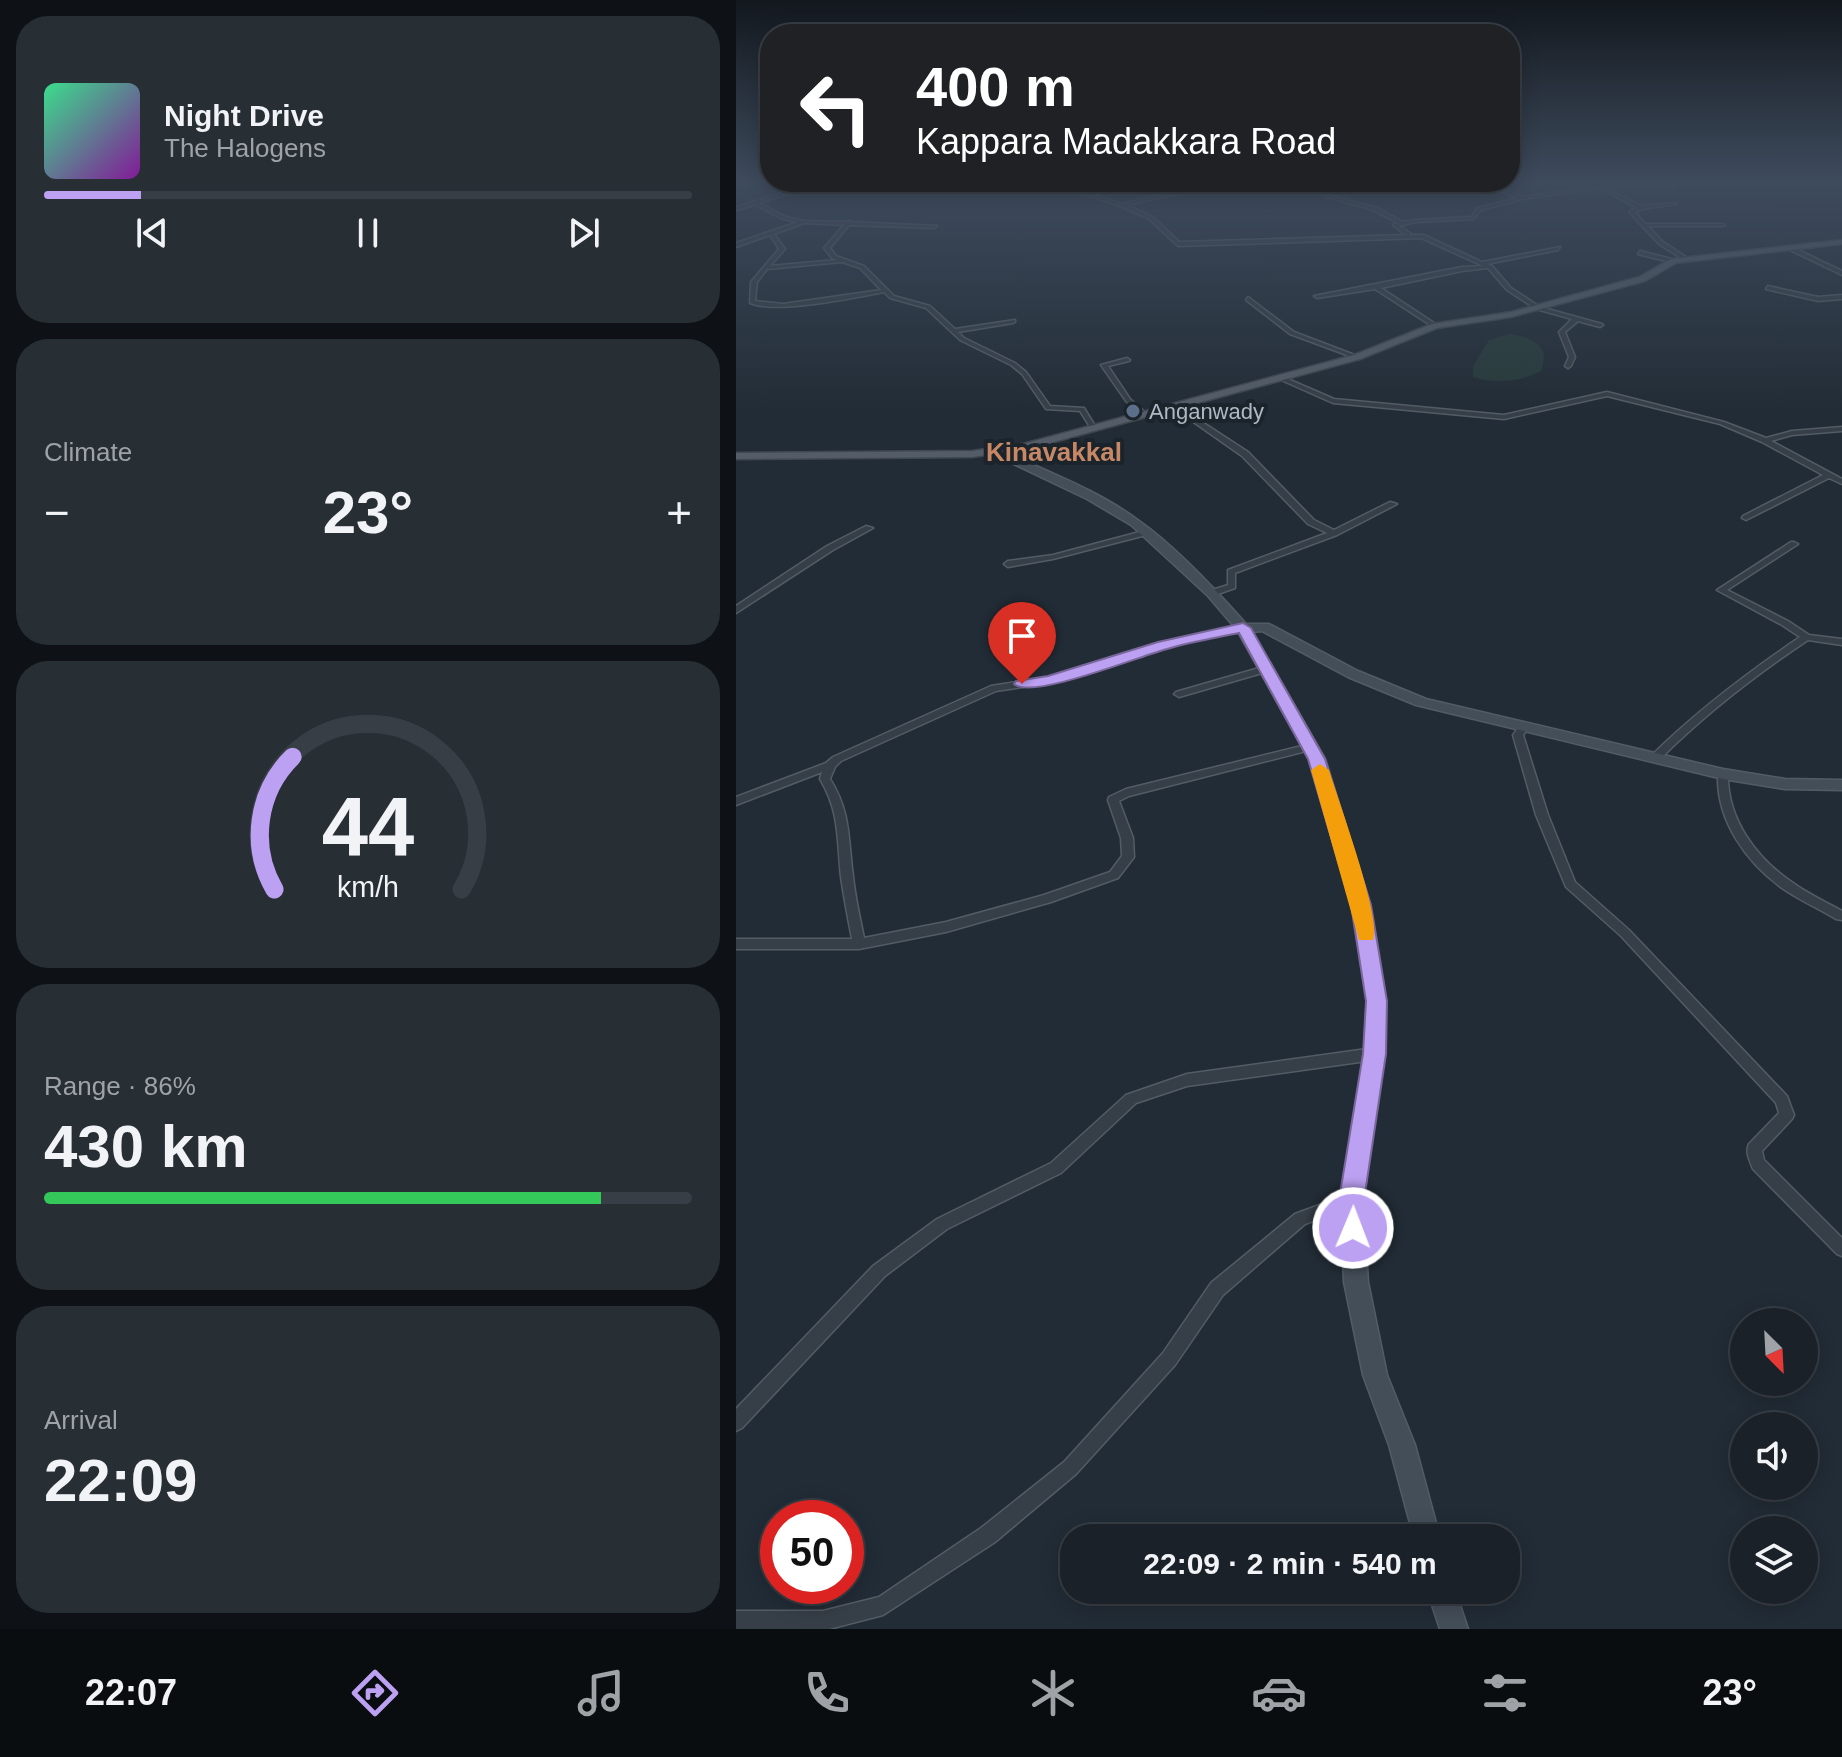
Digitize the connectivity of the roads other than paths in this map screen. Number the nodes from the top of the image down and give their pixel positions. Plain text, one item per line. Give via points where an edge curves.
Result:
1 (774, 258) edge
2 (839, 258) edge
3 (1472, 258) edge
4 (1508, 258) edge
5 (1661, 258) edge
6 (1695, 258) edge
7 (1811, 258) edge
8 (1686, 259) joint
9 (848, 260) junction
10 (1674, 261) junction
11 (1483, 263) junction
12 (1490, 267) junction
13 (765, 268) junction
14 (1842, 273) edge
15 (1376, 287) junction
16 (1768, 288) dead end
17 (883, 291) junction
18 (1317, 296) dead end
19 (1842, 297) edge
20 (1248, 299) dead end
21 (1538, 308) junction
22 (1576, 319) junction
23 (1013, 321) dead end
24 (1600, 325) dead end
25 (1435, 326) junction
26 (956, 331) junction
27 (1357, 357) junction
28 (1127, 360) dead end
29 (1568, 366) dead end
30 (1281, 378) junction
31 (1177, 408) junction
32 (1146, 416) junction
33 (1094, 429) junction
34 (1842, 429) edge
35 (1765, 440) junction
36 (997, 452) junction
37 (736, 456) edge
38 (1828, 475) junction
39 (1842, 482) edge
40 (1393, 504) dead end
41 (1746, 518) dead end
42 (869, 528) dead end
43 (1147, 532) junction
44 (1334, 533) junction
45 (1794, 544) dead end
46 (1008, 564) dead end
47 (1231, 573) junction
48 (1216, 585) junction
49 (736, 610) edge
50 (1243, 628) junction
51 (1806, 637) junction
52 (1842, 642) edge
53 (1266, 669) junction
54 (1179, 694) dead end
55 (1524, 727) junction
56 (1310, 747) junction
57 (1655, 758) junction
58 (830, 765) junction
59 (1723, 774) junction
60 (1842, 785) edge
61 (736, 801) edge
62 (1840, 916) dead end
63 (859, 944) junction
64 (738, 948) edge
65 (1374, 1054) junction
66 (1352, 1200) junction
67 (1842, 1249) edge
68 (736, 1422) edge
69 (1423, 1524) edge
70 (1446, 1604) edge
71 (736, 1621) edge
72 (1454, 1629) edge

1 - 13 street
2 - 9 street
3 - 11 street
4 - 11 street
5 - 10 street
6 - 8 main road
7 - 14 street
8 - 10 main road
9 - 13 street
9 - 17 street via 862,267
10 - 21 main road via 1642,279
11 - 12 street
12 - 15 street
12 - 21 street via 1509,289
13 - 17 street via 751,290 756,304 775,307
15 - 18 street
15 - 25 street
16 - 19 street via 1818,299
17 - 26 street via 928,307
20 - 27 street via 1292,333
21 - 22 street
21 - 25 main road
22 - 24 street
22 - 29 street via 1562,332 1572,357
23 - 26 street
25 - 27 main road
26 - 33 street via 1024,373 1048,408 1082,409
27 - 30 main road
28 - 32 street via 1104,365
30 - 31 main road
30 - 35 street via 1333,401 1504,417 1607,394 1722,423
31 - 32 main road
31 - 44 street via 1245,454 1311,522
32 - 33 main road
33 - 36 main road
34 - 35 street
35 - 38 street
36 - 37 main road
36 - 43 main road via 1091,497
38 - 39 street
38 - 41 street
40 - 44 street
42 - 49 street
43 - 46 street
43 - 48 main road
44 - 47 street
45 - 51 street via 1721,590
47 - 48 street
47 - 48 street via 1232,586
48 - 50 main road
50 - 53 main road
50 - 55 main road via 1264,627 1353,674 1421,702
50 - 58 street via 1163,645 1050,680 994,688
51 - 52 street
51 - 57 street via 1755,671
53 - 54 street
53 - 56 main road
55 - 57 main road
55 - 67 street via 1518,735 1570,884 1634,943 1782,1100 1787,1115 1754,1149 1758,1164
56 - 63 street via 1113,800 1128,857 1114,875 946,927
56 - 65 main road via 1361,905 1376,1001
57 - 59 main road
58 - 61 street
58 - 63 street via 825,779 844,818
59 - 60 main road via 1785,784
59 - 62 street via 1720,792 1733,825 1759,857 1782,881
63 - 64 street
65 - 66 main road
65 - 68 street via 1187,1080 1131,1099 1056,1168 942,1224 879,1271
66 - 69 main road via 1356,1282 1375,1375 1402,1445
66 - 71 street via 1300,1219 1217,1289 1169,1359 1070,1468 988,1535 883,1605 823,1621
70 - 72 main road

